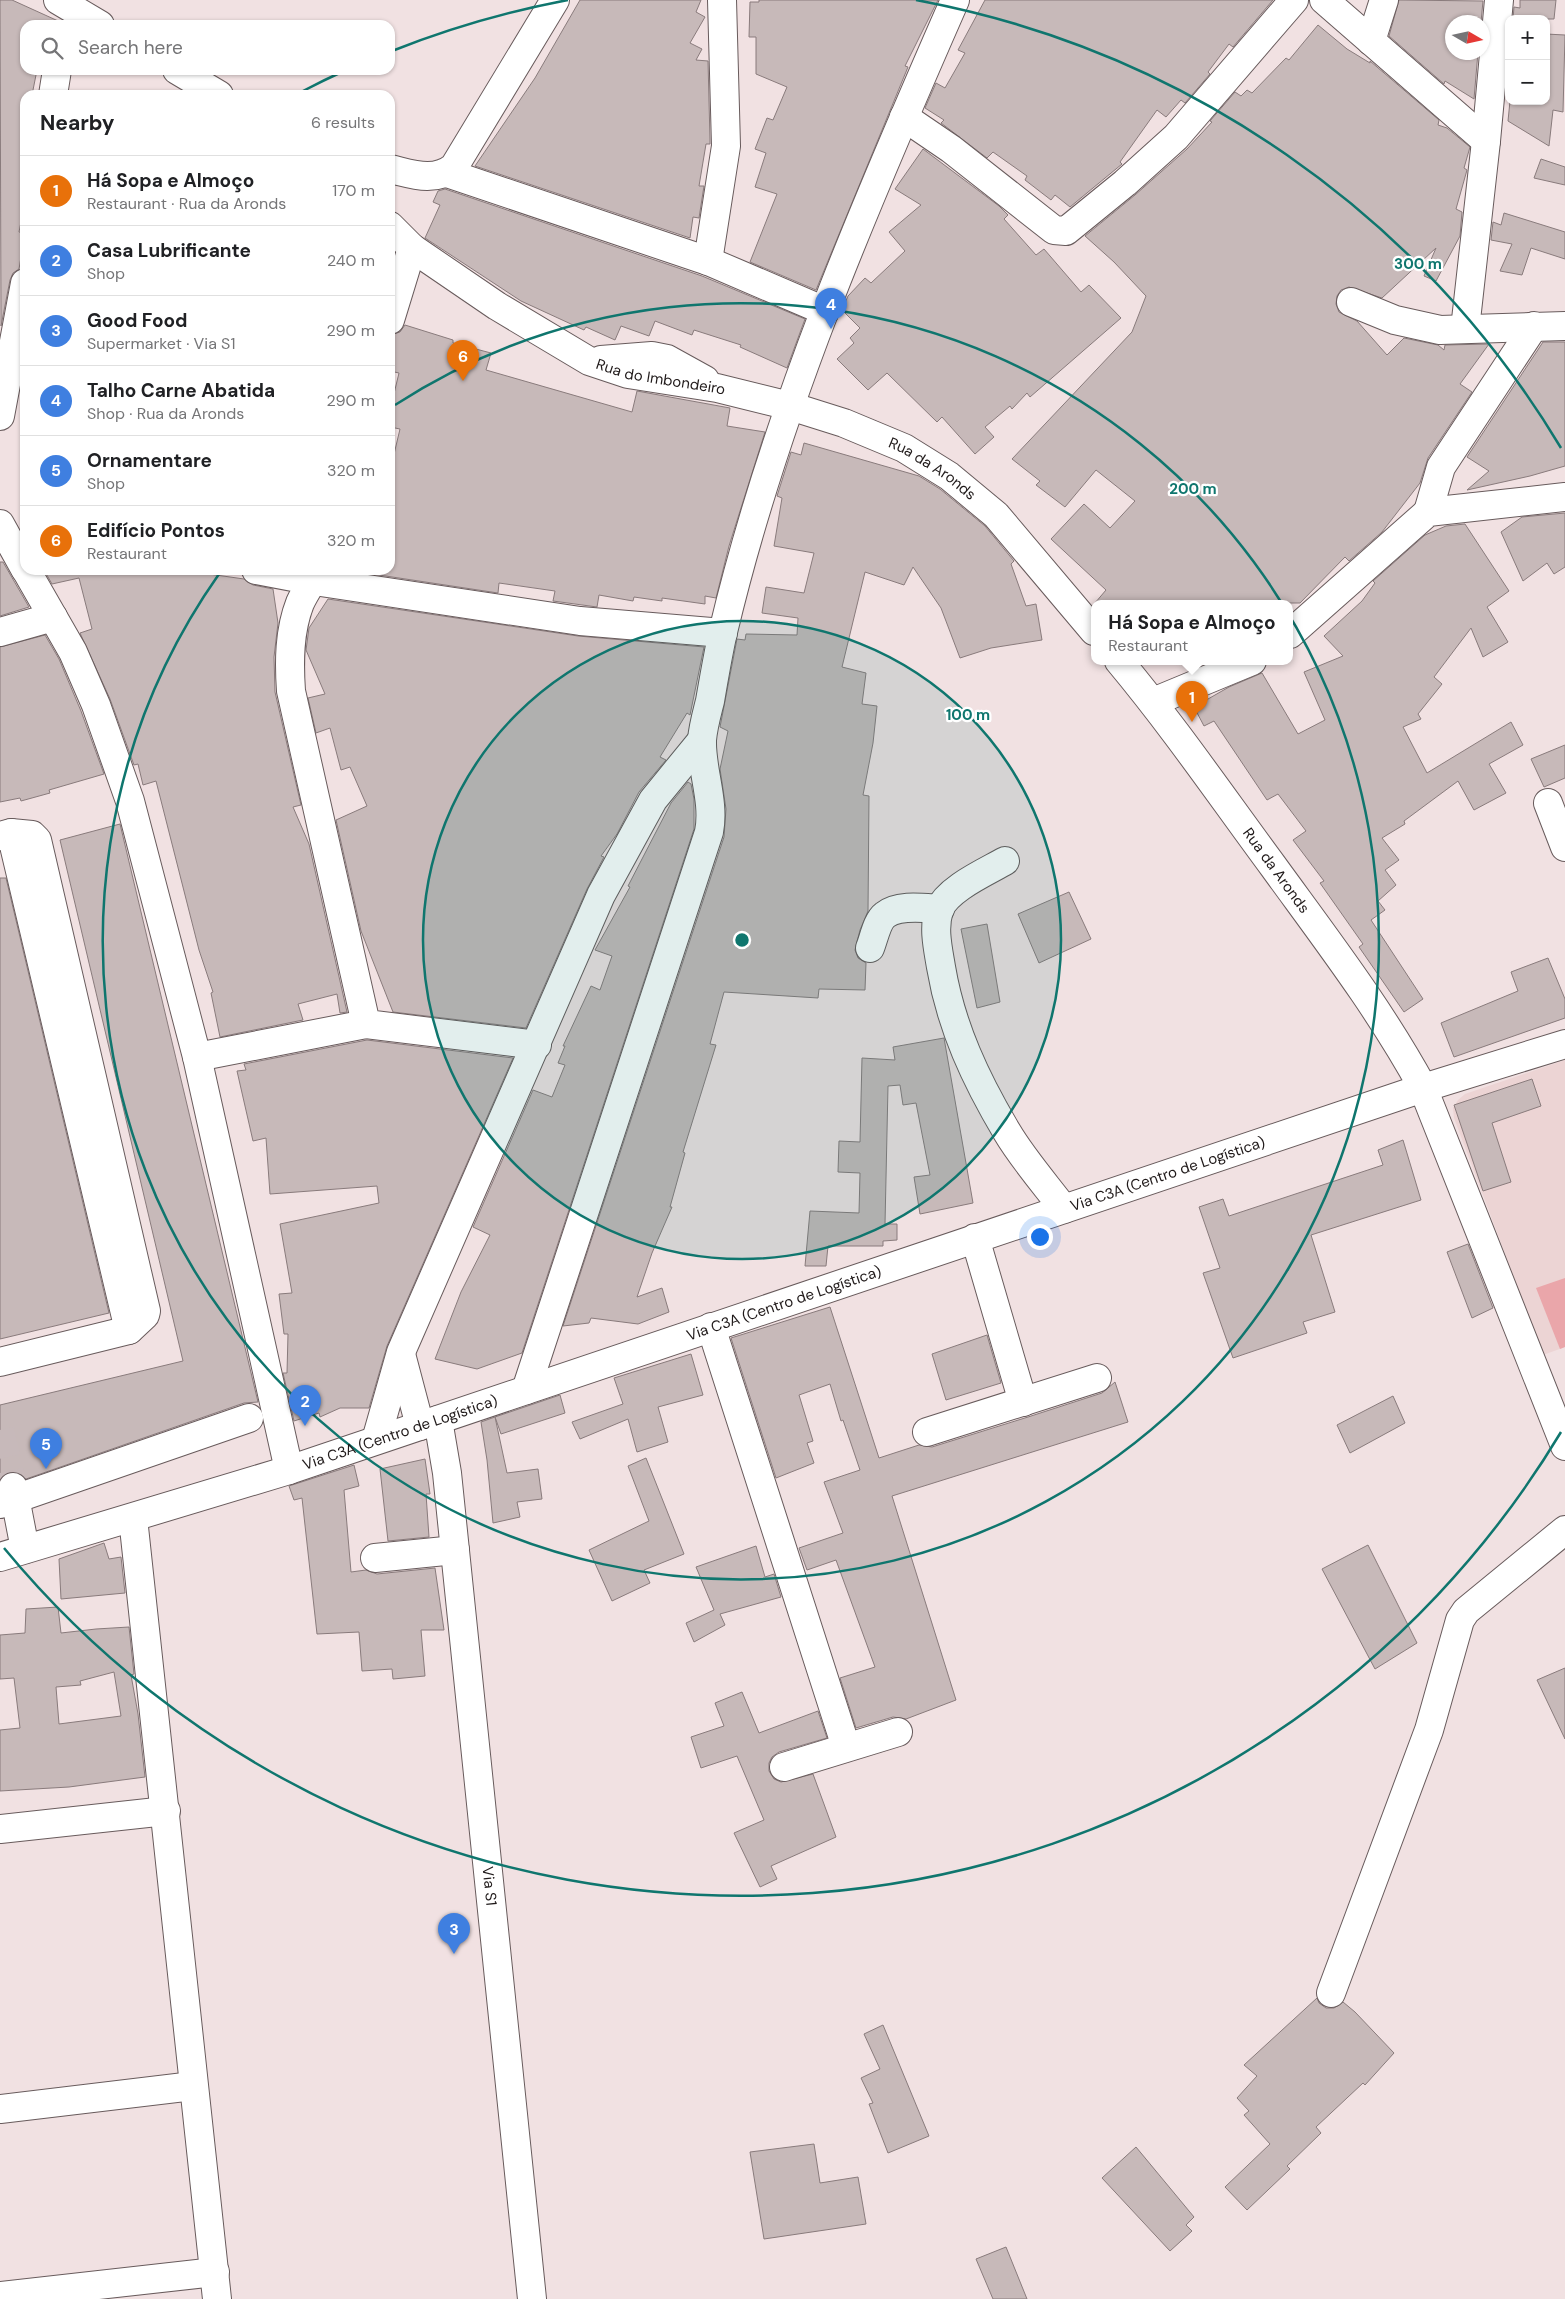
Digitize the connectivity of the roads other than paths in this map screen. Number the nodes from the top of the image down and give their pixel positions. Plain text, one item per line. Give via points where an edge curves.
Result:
1 (555, 0) edge
2 (722, 0) edge
3 (955, 0) edge
4 (1294, 0) edge
5 (1324, 0) edge
6 (1384, 0) edge
7 (1500, 0) edge
8 (63, 10) edge
9 (88, 20) edge
10 (1370, 41) junction
11 (56, 75) edge
12 (185, 75) edge
13 (54, 90) edge
14 (211, 90) edge
15 (904, 117) junction
16 (1486, 141) junction
17 (395, 170) edge
18 (447, 173) junction
19 (395, 231) edge
20 (412, 248) junction
21 (708, 261) junction
22 (1351, 302) dead end
23 (395, 304) edge
24 (20, 310) edge
25 (824, 311) junction
26 (1534, 326) junction
27 (1565, 326) edge
28 (1465, 329) junction
29 (717, 388) joint
30 (790, 406) junction
31 (0, 416) edge
32 (1565, 498) edge
33 (1428, 512) junction
34 (0, 522) edge
35 (20, 525) edge
36 (20, 560) edge
37 (28, 575) edge
38 (317, 576) edge
39 (53, 617) junction
40 (1091, 627) edge
41 (1293, 631) edge
42 (0, 632) edge
43 (723, 633) junction
44 (1122, 665) edge
45 (1242, 665) edge
46 (1153, 702) junction
47 (702, 740) junction
48 (1548, 802) dead end
49 (5, 835) edge
50 (1565, 846) edge
51 (1006, 861) dead end
52 (940, 909) junction
53 (870, 948) dead end
54 (366, 1024) junction
55 (1565, 1044) edge
56 (536, 1045) junction
57 (197, 1057) junction
58 (1423, 1088) junction
59 (1064, 1209) junction
60 (975, 1238) junction
61 (711, 1327) junction
62 (401, 1352) junction
63 (0, 1362) edge
64 (1097, 1378) dead end
65 (526, 1390) junction
66 (1023, 1402) junction
67 (250, 1418) dead end
68 (429, 1423) junction
69 (928, 1432) dead end
70 (376, 1440) junction
71 (1565, 1446) edge
72 (289, 1470) junction
73 (9, 1497) edge
74 (133, 1518) junction
75 (1565, 1530) edge
76 (455, 1550) junction
77 (12, 1553) edge
78 (375, 1558) dead end
79 (898, 1732) dead end
80 (846, 1748) junction
81 (784, 1767) dead end
82 (166, 1811) junction
83 (0, 1829) edge
84 (1330, 1993) dead end
85 (193, 2086) junction
86 (0, 2109) edge
87 (215, 2272) junction
88 (0, 2296) edge
89 (217, 2299) edge
90 (532, 2299) edge

1 - 18 street via 459,161
2 - 21 street via 726,146
3 - 15 street
4 - 15 street via 1176,137 1066,231 1054,230 951,149
5 - 10 street
6 - 10 street
7 - 16 street
8 - 9 street
10 - 16 street
11 - 13 street
12 - 14 street
15 - 25 street
16 - 28 street
17 - 18 street via 429,178
18 - 21 street
19 - 20 street, Rua do Imbondeiro
20 - 23 street
20 - 29 street, Rua do Imbondeiro via 497,306 589,361 652,356 667,359
21 - 25 street
22 - 28 street via 1395,320 1440,330
24 - 31 street
25 - 30 street
26 - 27 street
26 - 28 street
26 - 33 street via 1445,460
29 - 30 street, Rua da Aronds
30 - 40 street, Rua da Aronds via 844,423 895,445 949,476 996,515
30 - 43 street via 752,522
32 - 33 street
33 - 41 street
34 - 35 street
34 - 36 street
37 - 39 street
38 - 43 street via 580,621
38 - 54 street via 300,604 291,642 291,691
39 - 42 street
39 - 57 street via 73,652 96,705 130,801
43 - 47 street
44 - 46 street, Rua da Aronds
45 - 46 street
46 - 58 street, Rua da Aronds via 1335,951 1396,1040
47 - 56 street via 652,800 615,867
47 - 65 street via 709,832
48 - 50 street
49 - 63 street via 129,1330
51 - 52 street via 958,889
52 - 53 street via 907,907 885,915
52 - 59 street via 937,943 944,990 963,1050 1008,1133
54 - 56 street
54 - 57 street
55 - 58 street, Via C3A (Centro de Logística)
56 - 62 street
57 - 72 street
58 - 59 street, Via C3A (Centro de Logística)
58 - 71 street, Rua da Aronds
59 - 60 street, Via C3A (Centro de Logística)
60 - 61 street, Via C3A (Centro de Logística)
60 - 66 street
61 - 65 street, Via C3A (Centro de Logística)
61 - 80 street
62 - 68 street, Via S1
62 - 70 street
64 - 66 street
65 - 68 street, Via C3A (Centro de Logística)
66 - 69 street
67 - 73 street
68 - 70 street, Via C3A (Centro de Logística)
68 - 76 street, Via S1 via 447,1473
70 - 72 street, Via C3A (Centro de Logística)
72 - 74 street, Via C3A (Centro de Logística)
73 - 77 street
74 - 77 street, Via C3A (Centro de Logística)
74 - 82 street
75 - 84 street via 1466,1611 1460,1620 1429,1730
76 - 78 street
76 - 90 street, Via S1
79 - 80 street
80 - 81 street
82 - 83 street
82 - 85 street
85 - 86 street
85 - 87 street
87 - 88 street
87 - 89 street

